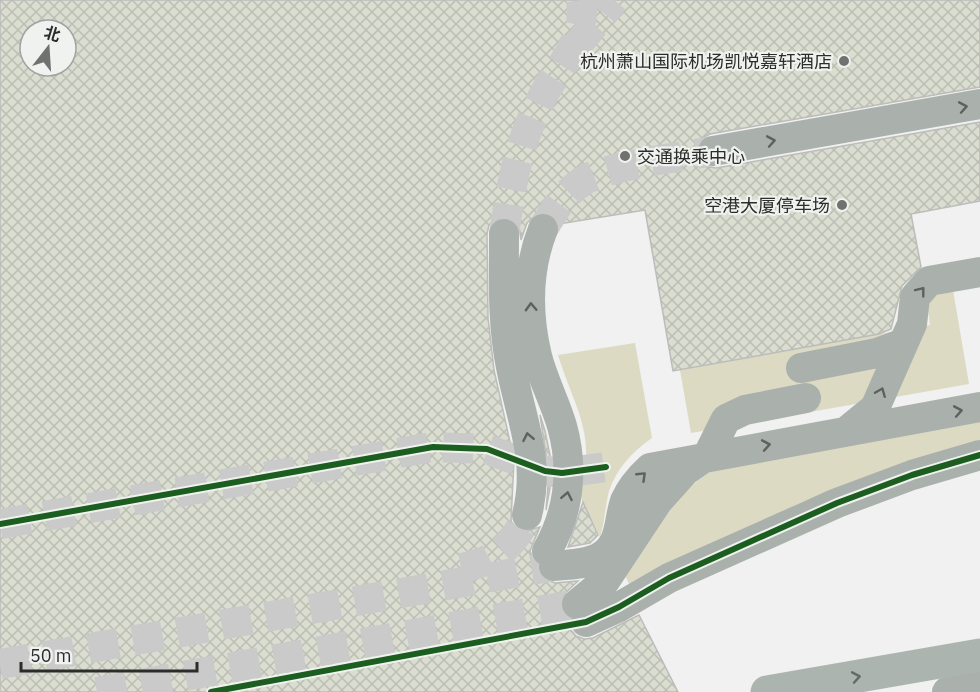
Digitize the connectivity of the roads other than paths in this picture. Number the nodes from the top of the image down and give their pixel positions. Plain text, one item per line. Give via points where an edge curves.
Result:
1 (980, 104) edge
2 (718, 157) tunnel mouth
3 (543, 230) tunnel mouth
4 (504, 234) tunnel mouth
5 (980, 272) edge
6 (901, 344) junction
7 (801, 368) dead end
8 (806, 398) dead end
9 (980, 407) edge
10 (848, 430) junction
11 (708, 455) junction
12 (980, 455) edge
13 (527, 515) tunnel mouth
14 (980, 655) edge
15 (980, 686) edge
16 (772, 691) edge
17 (947, 692) edge

2 -> 1 street via 904,126
3 - 11 street via 530,274 531,315 537,356 562,425 569,486 550,558 587,562 603,556 617,540 625,502 634,482 650,468
13 -> 4 street via 533,460 510,366 504,315
6 -> 5 street via 912,324 915,297 929,281
6 - 7 street via 877,353
10 -> 6 street via 875,408
8 - 11 street via 745,410 726,419
10 -> 9 street
11 -> 10 street
11 - 12 street via 685,471 658,501 582,613 619,607 669,578 837,503
16 -> 14 main road
15 - 17 street

